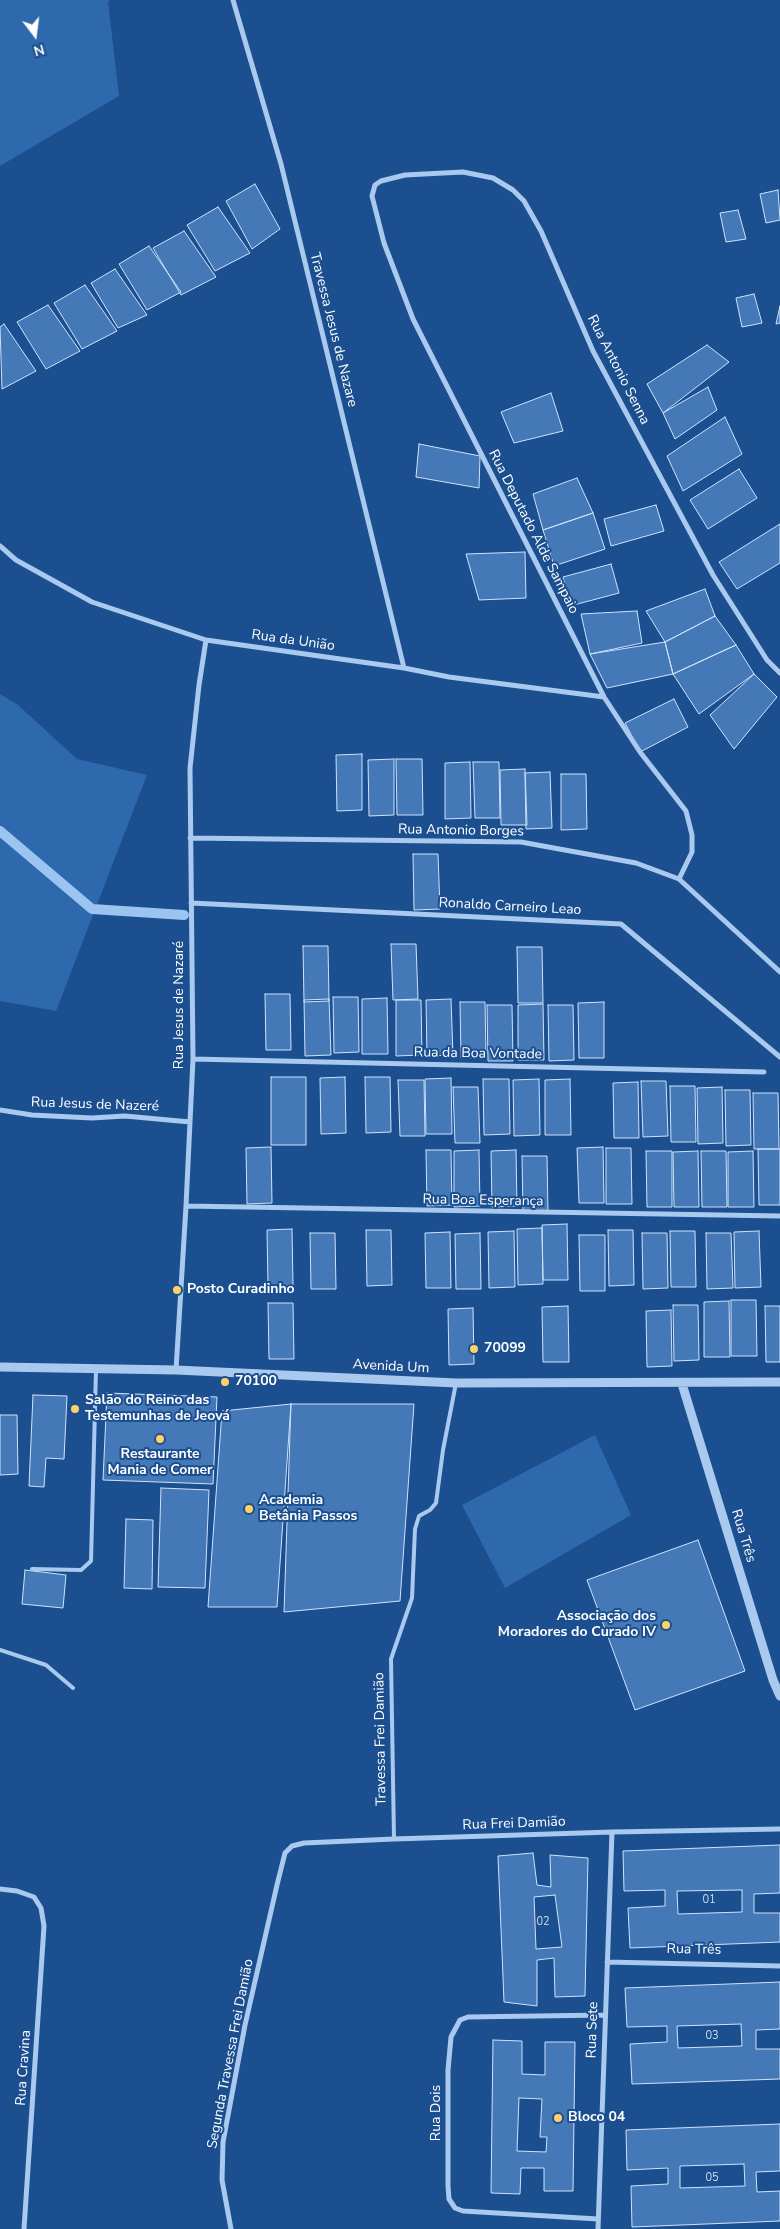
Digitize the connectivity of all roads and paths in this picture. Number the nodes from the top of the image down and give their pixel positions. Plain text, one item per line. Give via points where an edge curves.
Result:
1 (233, 0) edge
2 (381, 181) joint
3 (0, 546) edge
4 (206, 640) junction
5 (404, 668) junction
6 (780, 673) edge
7 (604, 697) junction
8 (190, 838) junction
9 (679, 879) junction
10 (191, 903) junction
11 (780, 972) edge
12 (780, 1056) edge
13 (193, 1059) junction
14 (764, 1072) dead end
15 (0, 1110) edge
16 (190, 1122) junction
17 (186, 1206) junction
18 (780, 1216) edge
19 (0, 1367) edge
20 (96, 1370) junction
21 (176, 1370) junction
22 (780, 1382) edge
23 (456, 1383) junction
24 (682, 1384) junction
25 (32, 1569) dead end
26 (0, 1650) edge
27 (73, 1688) dead end
28 (780, 1696) edge
29 (780, 1830) edge
30 (612, 1832) junction
31 (394, 1839) junction
32 (277, 1885) joint
33 (0, 1889) edge
34 (607, 1962) junction
35 (780, 1966) edge
36 (604, 2015) junction
37 (598, 2220) junction
38 (24, 2229) edge
39 (231, 2229) edge
40 (598, 2229) edge

1 - 5 street, Travessa Jesus de Nazare via 281,164
2 - 6 street, Rua Antonio Senna via 428,173 463,172 493,178 524,201 541,231 593,352 713,574 767,660
2 - 7 street, Rua Deputado Alde Sampaio via 375,185 372,196 384,243 413,319
3 - 4 street, Rua da União via 16,560 92,602
4 - 5 street, Rua da União
4 - 8 street, Rua Jesus de Nazaré via 190,768
5 - 7 street, Rua da União
7 - 9 street, Rua Deputado Alde Sampaio via 640,752 686,811 692,852
8 - 9 street, Rua Antonio Borges via 521,842 636,864
8 - 10 street, Rua Jesus de Nazaré
9 - 11 street, Rua Antonio Borges
10 - 12 street, Ronaldo Carneiro Leao via 621,924
10 - 13 street, Rua Jesus de Nazaré
13 - 14 street, Rua da Boa Vontade
13 - 16 street, Rua Jesus de Nazaré
15 - 16 street, Rua Jesus de Nazeré via 32,1115 125,1116
16 - 17 street, Rua Jesus de Nazaré
17 - 18 street, Rua Boa Esperança
17 - 21 street, Rua Jesus de Nazaré
19 - 20 street, Avenida Um
20 - 21 street, Avenida Um
20 - 25 lane via 91,1561 81,1570
21 - 23 street, Avenida Um
22 - 24 street, Avenida Um
23 - 24 street, Avenida Um
23 - 31 lane, Travessa Frei Damião via 436,1503 418,1516 412,1598 391,1659
24 - 28 street, Rua Três
26 - 27 lane via 46,1665
29 - 30 street, Rua Frei Damião
30 - 31 street, Rua Frei Damião
30 - 34 street, Rua Sete
31 - 32 street, Rua Frei Damião via 292,1846 285,1853
32 - 39 street, Segunda Travessa Frei Damião via 245,2025 223,2142 222,2180
33 - 38 street, Rua Cravina via 17,1890 34,1897 41,1908 44,1926
34 - 35 street, Rua Três
34 - 36 street, Rua Sete
36 - 37 street, Rua Sete
36 - 37 street, Rua Dois via 468,2017 460,2020 451,2037 448,2070 448,2186 449,2199 455,2208
37 - 40 street, Rua Sete

